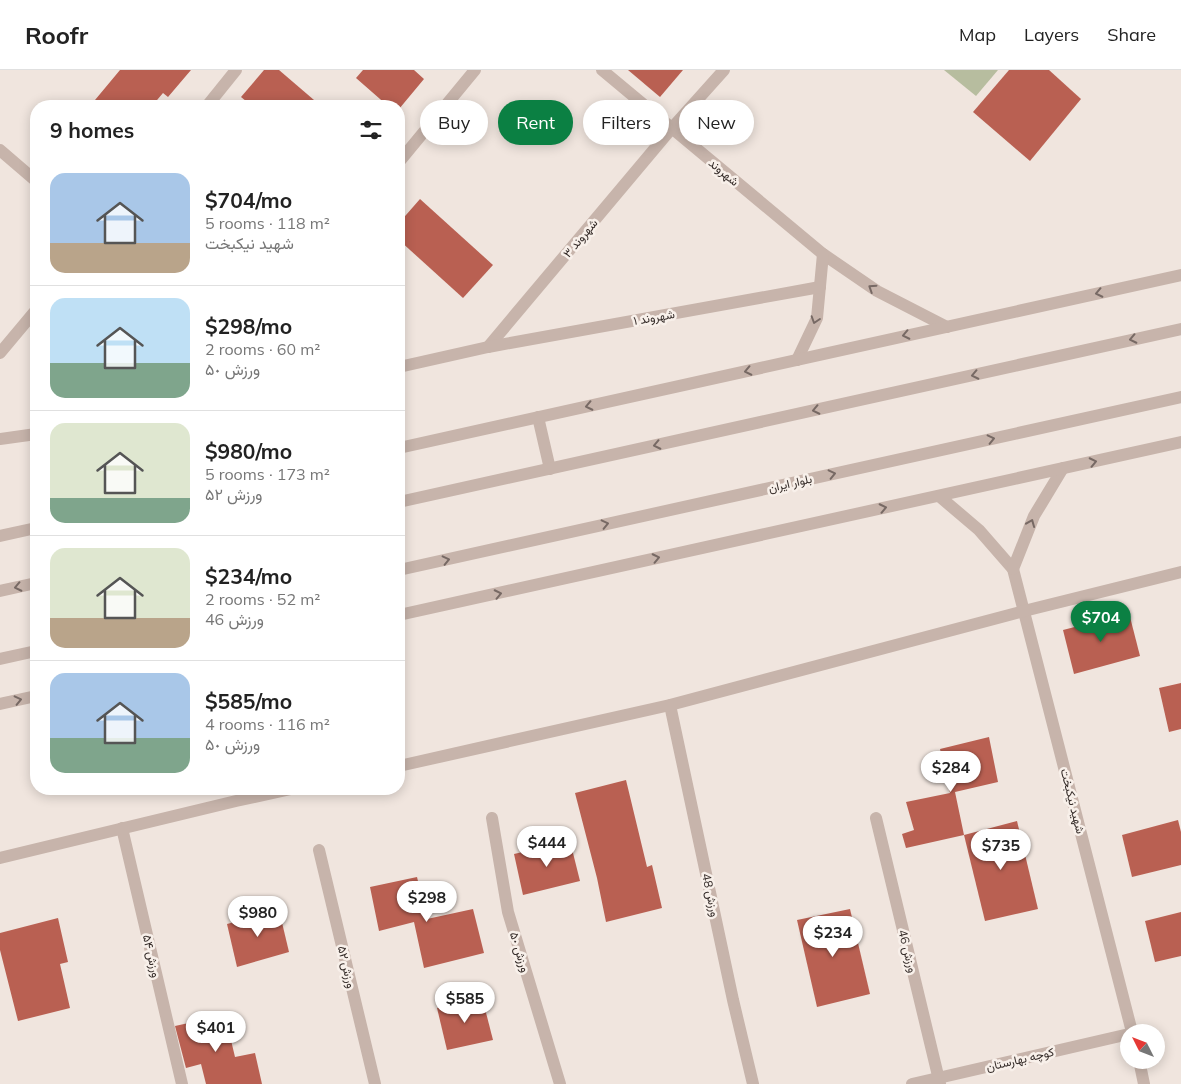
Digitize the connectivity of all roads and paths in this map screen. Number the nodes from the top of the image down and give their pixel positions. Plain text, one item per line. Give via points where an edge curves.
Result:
1 (236, 70) edge
2 (475, 70) edge
3 (602, 70) edge
4 (724, 70) edge
5 (211, 100) edge
6 (672, 128) junction
7 (0, 150) edge
8 (405, 155) edge
9 (30, 176) edge
10 (822, 254) junction
11 (1181, 275) edge
12 (820, 288) junction
13 (30, 317) edge
14 (947, 326) junction
15 (1181, 329) edge
16 (488, 347) junction
17 (0, 353) edge
18 (796, 360) junction
19 (405, 366) edge
20 (1181, 397) edge
21 (538, 417) junction
22 (30, 435) edge
23 (0, 438) edge
24 (1181, 442) edge
25 (405, 447) edge
26 (1063, 468) junction
27 (550, 469) junction
28 (939, 496) junction
29 (405, 501) edge
30 (30, 529) edge
31 (0, 536) edge
32 (405, 569) edge
33 (1013, 569) junction
34 (1181, 572) edge
35 (30, 584) edge
36 (0, 591) edge
37 (1024, 611) junction
38 (405, 614) edge
39 (30, 652) edge
40 (0, 659) edge
41 (30, 697) edge
42 (0, 704) edge
43 (670, 705) junction
44 (405, 765) edge
45 (234, 795) edge
46 (492, 818) dead end
47 (876, 818) dead end
48 (122, 828) junction
49 (319, 850) dead end
50 (0, 858) edge
51 (1130, 1024) edge
52 (1120, 1036) edge
53 (1141, 1069) edge
54 (940, 1081) edge
55 (182, 1084) edge
56 (375, 1084) edge
57 (560, 1084) edge
58 (753, 1084) edge
59 (912, 1084) edge
60 (1144, 1084) edge

1 - 5 street
2 - 8 street
3 - 6 street, شهروند
4 - 6 street, شهروند ۳
6 - 10 street, شهروند
6 - 16 street, شهروند ۳
7 - 9 street
10 - 12 street
14 -> 10 street, شهروند via 877,291
11 -> 14 street
12 - 16 street, شهروند ۱
12 -> 18 street via 817,318
13 - 17 street
14 -> 18 street
15 -> 27 street
16 - 19 street, شهروند ۱
18 -> 21 street
32 -> 20 street, بلوار ایران
21 - 25 street
21 - 27 street
22 - 23 street
26 -> 24 street
26 - 28 street
33 -> 26 street via 1034,516
27 - 29 street
28 - 33 street via 978,530
38 -> 28 street
30 - 31 street
33 - 37 street, شهید نیکبخت
34 - 37 street
35 -> 36 street
37 - 43 street
37 - 51 street, شهید نیکبخت
39 - 40 street
42 -> 41 street
43 - 44 street
43 - 58 street, ورزش 48
45 - 48 street
46 - 57 street, ورزش ۵٠ via 508,912
47 - 54 street, ورزش 46
48 - 50 street
48 - 55 street, ورزش ۵۴
49 - 56 street, ورزش ۵٢
52 - 54 street, کوچه بهارستان
53 - 60 street
54 - 59 street, کوچه بهارستان

